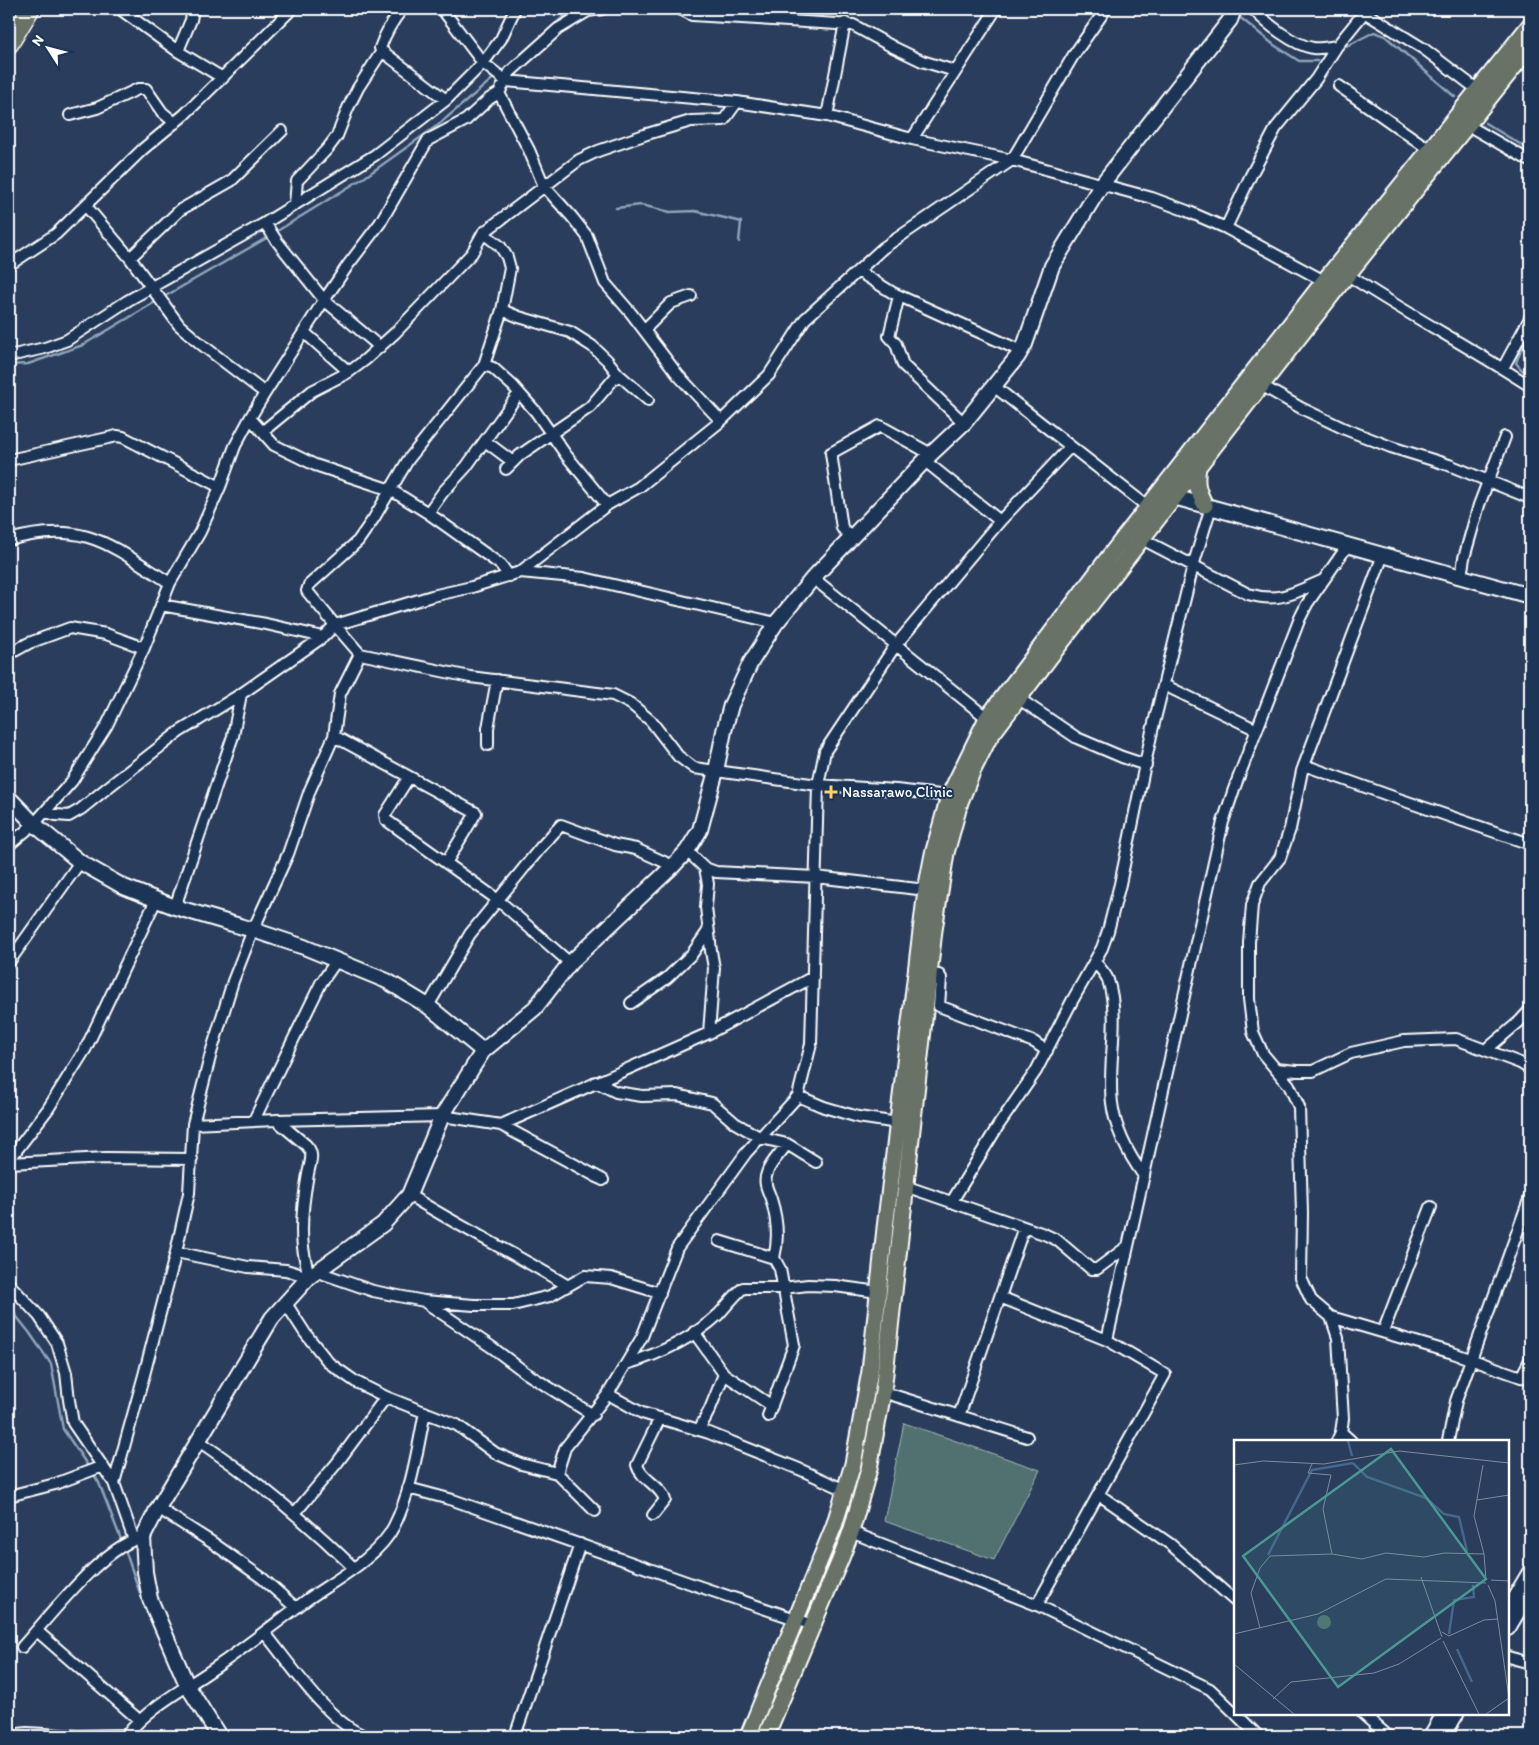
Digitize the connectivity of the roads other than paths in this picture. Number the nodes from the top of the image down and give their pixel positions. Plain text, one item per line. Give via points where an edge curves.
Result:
1 (30, 9) edge
2 (120, 9) edge
3 (193, 9) edge
4 (292, 9) edge
5 (402, 9) edge
6 (442, 9) edge
7 (454, 9) edge
8 (515, 9) edge
9 (602, 9) edge
10 (680, 9) edge
11 (996, 9) edge
12 (1106, 9) edge
13 (1252, 9) edge
14 (1366, 10) edge
15 (1232, 14) edge
16 (451, 20) junction
17 (845, 23) junction
18 (1530, 25) edge
19 (9, 44) edge
20 (1337, 46) junction
21 (1530, 47) edge
22 (382, 51) junction
23 (179, 52) junction
24 (483, 63) junction
25 (955, 71) junction
26 (223, 78) junction
27 (504, 80) junction
28 (1339, 86) dead end
29 (1478, 90) junction
30 (499, 93) junction
31 (446, 100) junction
32 (737, 102) junction
33 (70, 115) dead end
34 (827, 116) junction
35 (1461, 122) junction
36 (175, 123) junction
37 (282, 131) dead end
38 (912, 138) junction
39 (1430, 150) junction
40 (1012, 160) junction
41 (1530, 161) edge
42 (1102, 184) junction
43 (544, 186) junction
44 (296, 204) junction
45 (86, 206) junction
46 (267, 226) junction
47 (1226, 228) junction
48 (483, 233) junction
49 (130, 258) junction
50 (9, 265) edge
51 (858, 271) junction
52 (1348, 275) junction
53 (1324, 281) junction
54 (154, 290) junction
55 (691, 296) dead end
56 (899, 296) junction
57 (324, 300) junction
58 (502, 310) junction
59 (1530, 318) edge
60 (644, 330) junction
61 (304, 332) junction
62 (380, 347) junction
63 (1021, 351) junction
64 (9, 356) edge
65 (484, 365) junction
66 (1503, 368) junction
67 (349, 372) junction
68 (618, 374) junction
69 (1261, 385) junction
70 (1530, 386) edge
71 (995, 387) junction
72 (265, 392) junction
73 (519, 393) junction
74 (648, 400) dead end
75 (250, 418) junction
76 (720, 422) junction
77 (964, 423) junction
78 (262, 432) junction
79 (550, 433) junction
80 (1505, 437) dead end
81 (484, 441) junction
82 (1070, 447) junction
83 (928, 458) junction
84 (9, 460) edge
85 (1198, 468) junction
86 (1489, 480) junction
87 (220, 488) junction
88 (391, 490) junction
89 (1168, 493) junction
90 (1530, 498) edge
91 (608, 506) junction
92 (1208, 506) junction
93 (1148, 507) junction
94 (428, 513) junction
95 (1000, 521) junction
96 (852, 538) junction
97 (1142, 539) junction
98 (9, 540) edge
99 (1348, 545) junction
100 (1383, 555) junction
101 (1193, 566) junction
102 (520, 572) junction
103 (509, 576) junction
104 (1461, 576) junction
105 (813, 578) junction
106 (1324, 580) junction
107 (170, 583) junction
108 (1530, 596) edge
109 (161, 605) junction
110 (776, 624) junction
111 (335, 625) junction
112 (323, 637) junction
113 (895, 646) junction
114 (144, 648) junction
115 (9, 654) edge
116 (360, 654) junction
117 (497, 680) junction
118 (1164, 685) junction
119 (241, 694) junction
120 (1018, 698) junction
121 (992, 722) junction
122 (1257, 730) junction
123 (334, 736) junction
124 (488, 745) dead end
125 (1146, 765) junction
126 (1304, 765) junction
127 (716, 772) junction
128 (409, 777) junction
129 (818, 785) junction
130 (949, 796) junction
131 (9, 798) edge
132 (46, 812) junction
133 (34, 824) junction
134 (1530, 844) edge
135 (9, 845) edge
136 (686, 850) junction
137 (80, 862) junction
138 (446, 863) junction
139 (673, 866) junction
140 (705, 868) junction
141 (816, 877) junction
142 (926, 890) junction
143 (156, 900) junction
144 (498, 900) junction
145 (174, 907) junction
146 (253, 930) junction
147 (708, 931) junction
148 (337, 960) junction
149 (9, 962) edge
150 (1095, 962) junction
151 (570, 963) junction
152 (929, 974) junction
153 (813, 977) junction
154 (631, 1003) dead end
155 (428, 1006) junction
156 (1530, 1010) edge
157 (710, 1033) junction
158 (1047, 1050) junction
159 (1486, 1050) junction
160 (482, 1052) junction
161 (1276, 1069) junction
162 (1530, 1069) edge
163 (596, 1082) junction
164 (798, 1096) junction
165 (442, 1116) junction
166 (254, 1120) junction
167 (276, 1120) junction
168 (898, 1123) junction
169 (193, 1124) junction
170 (501, 1125) junction
171 (761, 1138) junction
172 (787, 1144) junction
173 (192, 1159) junction
174 (9, 1162) edge
175 (816, 1162) dead end
176 (1144, 1176) junction
177 (603, 1180) dead end
178 (905, 1186) junction
179 (409, 1195) junction
180 (1530, 1198) edge
181 (950, 1202) junction
182 (1431, 1207) dead end
183 (1024, 1227) junction
184 (719, 1241) dead end
185 (1128, 1246) junction
186 (176, 1252) junction
187 (774, 1258) junction
188 (314, 1274) junction
189 (9, 1284) edge
190 (568, 1286) junction
191 (783, 1288) junction
192 (878, 1292) junction
193 (660, 1293) junction
194 (1000, 1297) junction
195 (424, 1301) junction
196 (285, 1302) junction
197 (1331, 1317) junction
198 (694, 1332) junction
199 (1383, 1332) junction
200 (1107, 1340) junction
201 (1470, 1359) junction
202 (1530, 1360) edge
203 (626, 1364) junction
204 (724, 1374) junction
205 (1525, 1377) edge
206 (883, 1392) junction
207 (608, 1394) junction
208 (386, 1397) junction
209 (425, 1412) junction
210 (593, 1415) junction
211 (959, 1416) junction
212 (660, 1418) junction
213 (699, 1430) junction
214 (1027, 1437) dead end
215 (1339, 1437) edge
216 (1448, 1440) edge
217 (199, 1441) junction
218 (97, 1469) junction
219 (556, 1473) junction
220 (114, 1483) junction
221 (408, 1488) junction
222 (845, 1490) junction
223 (1098, 1494) junction
224 (9, 1496) edge
225 (158, 1508) junction
226 (595, 1511) dead end
227 (294, 1513) junction
228 (653, 1515) dead end
229 (851, 1532) junction
230 (131, 1542) junction
231 (580, 1544) junction
232 (354, 1568) junction
233 (1530, 1572) edge
234 (1530, 1591) edge
235 (1234, 1600) edge
236 (1037, 1605) junction
237 (1509, 1607) edge
238 (296, 1608) junction
239 (797, 1619) junction
240 (813, 1625) junction
241 (1509, 1626) edge
242 (37, 1631) junction
243 (264, 1632) junction
244 (22, 1647) dead end
245 (1509, 1657) edge
246 (1530, 1663) edge
247 (187, 1685) junction
248 (1234, 1712) edge
249 (1237, 1715) edge
250 (1364, 1715) edge
251 (1443, 1715) edge
252 (1455, 1715) edge
253 (140, 1720) junction
254 (9, 1734) edge
255 (78, 1736) edge
256 (126, 1736) edge
257 (220, 1736) edge
258 (366, 1736) edge
259 (515, 1736) edge
260 (748, 1736) edge
261 (766, 1736) edge
262 (1258, 1736) edge
263 (1388, 1736) edge
264 (1430, 1736) edge
265 (1443, 1736) edge

1 - 19 highway
2 - 23 street
3 - 23 street
4 - 26 street
5 - 22 street via 382,41
6 - 16 street
7 - 16 street
8 - 24 street via 501,39
9 - 27 street via 588,11 558,29
10 - 17 street via 692,16
11 - 25 street
12 - 40 street via 1073,56
13 - 20 street via 1297,43 1313,48
14 - 20 street
14 - 29 street
15 - 42 main road
16 - 24 street
17 - 25 street via 863,29 922,61
17 - 34 street
18 - 29 main road
20 - 47 street via 1316,79 1276,128
21 - 35 main road
22 - 31 street
22 - 44 street via 358,88 337,136 297,181
23 - 26 street
24 - 27 street
24 - 31 street
25 - 38 street
26 - 36 street
27 - 30 street
27 - 32 street
28 - 39 street
29 - 35 main road
30 - 43 street
30 - 57 street via 466,120 428,140 380,223
31 - 44 street via 375,155
32 - 34 street
32 - 43 street via 724,120 691,121 598,151 579,160
33 - 36 street via 97,108 138,89 146,89 162,112
34 - 38 street
35 - 39 main road
35 - 41 street
35 - 52 main road
36 - 45 street via 143,149
37 - 49 street via 231,180 180,210
38 - 40 street
39 - 53 main road
40 - 42 street
40 - 51 street via 883,248
42 - 47 street via 1152,198
42 - 63 main road via 1052,266
43 - 48 street
43 - 60 street via 587,236 605,282
44 - 46 street
45 - 49 street
45 - 50 street via 56,234
46 - 54 street
46 - 57 street
47 - 53 street
48 - 58 street via 500,246 510,268
48 - 62 street via 472,253
49 - 54 street
51 - 56 street
51 - 76 street via 805,319 769,375
52 - 66 street
52 - 69 main road
53 - 89 main road
54 - 64 street via 67,340
54 - 72 street via 179,325
55 - 60 street via 671,303
56 - 63 street
56 - 77 street via 890,339 896,344 904,365
57 - 61 street
57 - 62 street
58 - 65 street
58 - 68 street via 570,332 592,346
59 - 66 street
60 - 76 street
61 - 67 street
61 - 72 street
62 - 67 street
63 - 71 main road
65 - 73 street via 492,368
65 - 88 street via 408,460
66 - 70 street
67 - 78 street via 312,391
68 - 74 street
68 - 79 street via 590,407
69 - 85 main road
69 - 86 street via 1345,429
71 - 77 main road
71 - 82 street
72 - 75 street
73 - 79 street
73 - 81 street
75 - 78 street
75 - 87 street
76 - 91 street via 639,487
77 - 83 main road
78 - 88 street via 274,445 298,458
79 - 81 street via 510,466
79 - 91 street
80 - 86 street
81 - 94 street
82 - 93 street
82 - 95 street
83 - 95 street
83 - 96 main road
83 - 96 street via 880,426 831,453 842,528
84 - 87 street via 117,436
85 - 89 main road
85 - 92 main road via 1197,489
86 - 90 street
86 - 104 street via 1474,520
87 - 107 street via 200,532
88 - 94 street
88 - 111 street via 358,540 307,588
89 - 92 main road
89 - 93 main road
89 - 97 main road
91 - 102 street
92 - 99 main road
92 - 101 street
93 - 121 main road via 1043,643
94 - 103 street via 501,565
95 - 113 street
96 - 105 main road
97 - 101 street
97 - 120 main road
98 - 107 street via 66,532 88,536 109,544
99 - 100 main road
99 - 106 street
100 - 104 main road
100 - 126 street
101 - 106 street via 1261,598 1292,595
101 - 118 street
102 - 103 street
102 - 110 street via 584,578
103 - 111 street
104 - 108 main road
105 - 110 main road
105 - 113 street
106 - 122 street via 1306,604
107 - 109 street
109 - 112 street
109 - 114 street
110 - 127 main road via 751,662 731,704
111 - 112 street
111 - 116 street
112 - 119 street
113 - 121 street
113 - 129 street via 825,752
114 - 115 street via 106,634 70,628
114 - 132 street via 107,725 72,781
116 - 117 street via 470,678
116 - 123 street via 340,694
117 - 124 street
117 - 127 street via 612,695 631,704 651,721 678,756 694,768
118 - 122 street
118 - 125 street
119 - 132 street via 179,732 81,810 68,816
119 - 145 street via 234,736
120 - 121 main road
120 - 125 street via 1077,738
121 - 130 main road
121 - 152 main road via 989,738 973,770 952,828 939,892
122 - 176 street via 1223,822
123 - 128 street
123 - 146 street via 310,790 288,854
125 - 150 street via 1108,931
126 - 134 street
126 - 161 street via 1280,858 1260,883 1252,905 1249,999 1253,1032 1263,1054
127 - 129 street
127 - 136 main road via 700,830
128 - 138 street via 386,820
128 - 138 street via 476,813
129 - 130 street
129 - 141 street
130 - 142 main road
131 - 133 main road
132 - 133 street
133 - 135 street
133 - 137 main road
136 - 139 main road
136 - 140 street
137 - 143 main road via 124,887
137 - 149 street
138 - 144 street
139 - 144 street via 636,848 615,845 561,825
139 - 151 main road
140 - 141 street via 716,872
140 - 147 street
141 - 142 street
141 - 153 street
142 - 168 main road
143 - 145 main road
143 - 174 street via 86,1048 48,1109
144 - 151 street
144 - 155 street via 470,934
145 - 146 main road
146 - 148 main road
146 - 169 street via 233,981
147 - 154 street via 692,954 667,978
147 - 157 street via 714,968
148 - 155 main road via 387,981
148 - 166 street via 321,983
150 - 158 street
150 - 176 street via 1108,979 1112,1004 1112,1104 1130,1157
151 - 160 main road via 535,1008
152 - 158 street via 941,978 939,1006 1034,1042
152 - 178 main road
153 - 157 street
153 - 164 street via 811,1044
155 - 160 main road
156 - 159 street
157 - 163 street
158 - 181 street
159 - 161 street via 1456,1039 1404,1041 1351,1053 1313,1071
159 - 162 street
160 - 165 main road
161 - 197 street via 1290,1085 1298,1107 1301,1278 1311,1300
163 - 170 street
163 - 171 street via 616,1092 642,1096 678,1095 712,1103
164 - 168 street via 858,1117
164 - 171 street
165 - 167 street
165 - 170 street
165 - 179 main road
166 - 167 street
166 - 169 street
167 - 188 street via 306,1145 312,1155 303,1217 303,1246
168 - 192 main road
169 - 173 street
170 - 177 street
171 - 172 street
171 - 193 street via 677,1248
172 - 175 street
172 - 187 street via 767,1172 765,1181 777,1232
173 - 174 street
173 - 186 street via 189,1193
176 - 185 street
178 - 181 street
178 - 206 main road
179 - 188 main road via 382,1224
179 - 190 street
180 - 201 street
181 - 183 street
182 - 199 street
183 - 185 street via 1057,1240 1091,1269 1097,1269
183 - 194 street
184 - 187 street
185 - 200 street
186 - 188 street via 248,1267
186 - 220 street
187 - 191 street via 780,1269
188 - 195 street
188 - 196 main road
189 - 218 street via 39,1316 57,1343 66,1373 73,1423
190 - 193 street via 585,1276 612,1278
190 - 195 street via 550,1296 513,1305
191 - 192 street via 817,1285
191 - 198 street via 743,1288 719,1313
191 - 204 street via 794,1344 770,1411
192 - 222 main road via 862,1421
193 - 203 street via 642,1337
194 - 200 street
194 - 211 street
195 - 210 street via 526,1373
196 - 208 street via 329,1363
196 - 217 main road
197 - 199 street
197 - 215 street via 1338,1338 1343,1419
198 - 203 street via 671,1348
198 - 204 street
199 - 201 street
200 - 223 street via 1165,1374
201 - 205 street
201 - 216 street via 1456,1401
202 - 205 street
203 - 207 street
204 - 213 street
206 - 211 street
206 - 229 main road via 869,1469
207 - 210 street
207 - 212 street via 642,1413
208 - 209 street
208 - 227 street
209 - 219 street via 457,1425 496,1454
209 - 221 street
210 - 219 street via 565,1448
211 - 214 street
212 - 213 street
212 - 228 street via 638,1465 664,1496 665,1500
213 - 222 street
217 - 225 main road
217 - 227 street
218 - 220 street
218 - 224 street
219 - 226 street
220 - 230 street
221 - 231 street via 453,1500
221 - 232 street via 394,1527
222 - 239 main road
223 - 235 street via 1170,1544
223 - 236 street
225 - 230 main road
225 - 238 street via 262,1578
227 - 232 street
229 - 236 street
229 - 240 main road
230 - 242 street via 86,1576
230 - 247 main road via 144,1572 150,1599
231 - 239 street
231 - 259 street
232 - 238 street
233 - 237 main road
234 - 241 main road
236 - 248 street via 1210,1689
238 - 243 street
239 - 240 street
239 - 260 main road
240 - 261 main road
242 - 244 street
242 - 253 street
243 - 247 street
243 - 258 street via 334,1717
245 - 246 street
247 - 253 street
247 - 257 main road
249 - 262 street
250 - 263 street
251 - 264 main road
252 - 265 main road
253 - 256 street
254 - 255 street
255 - 256 street

